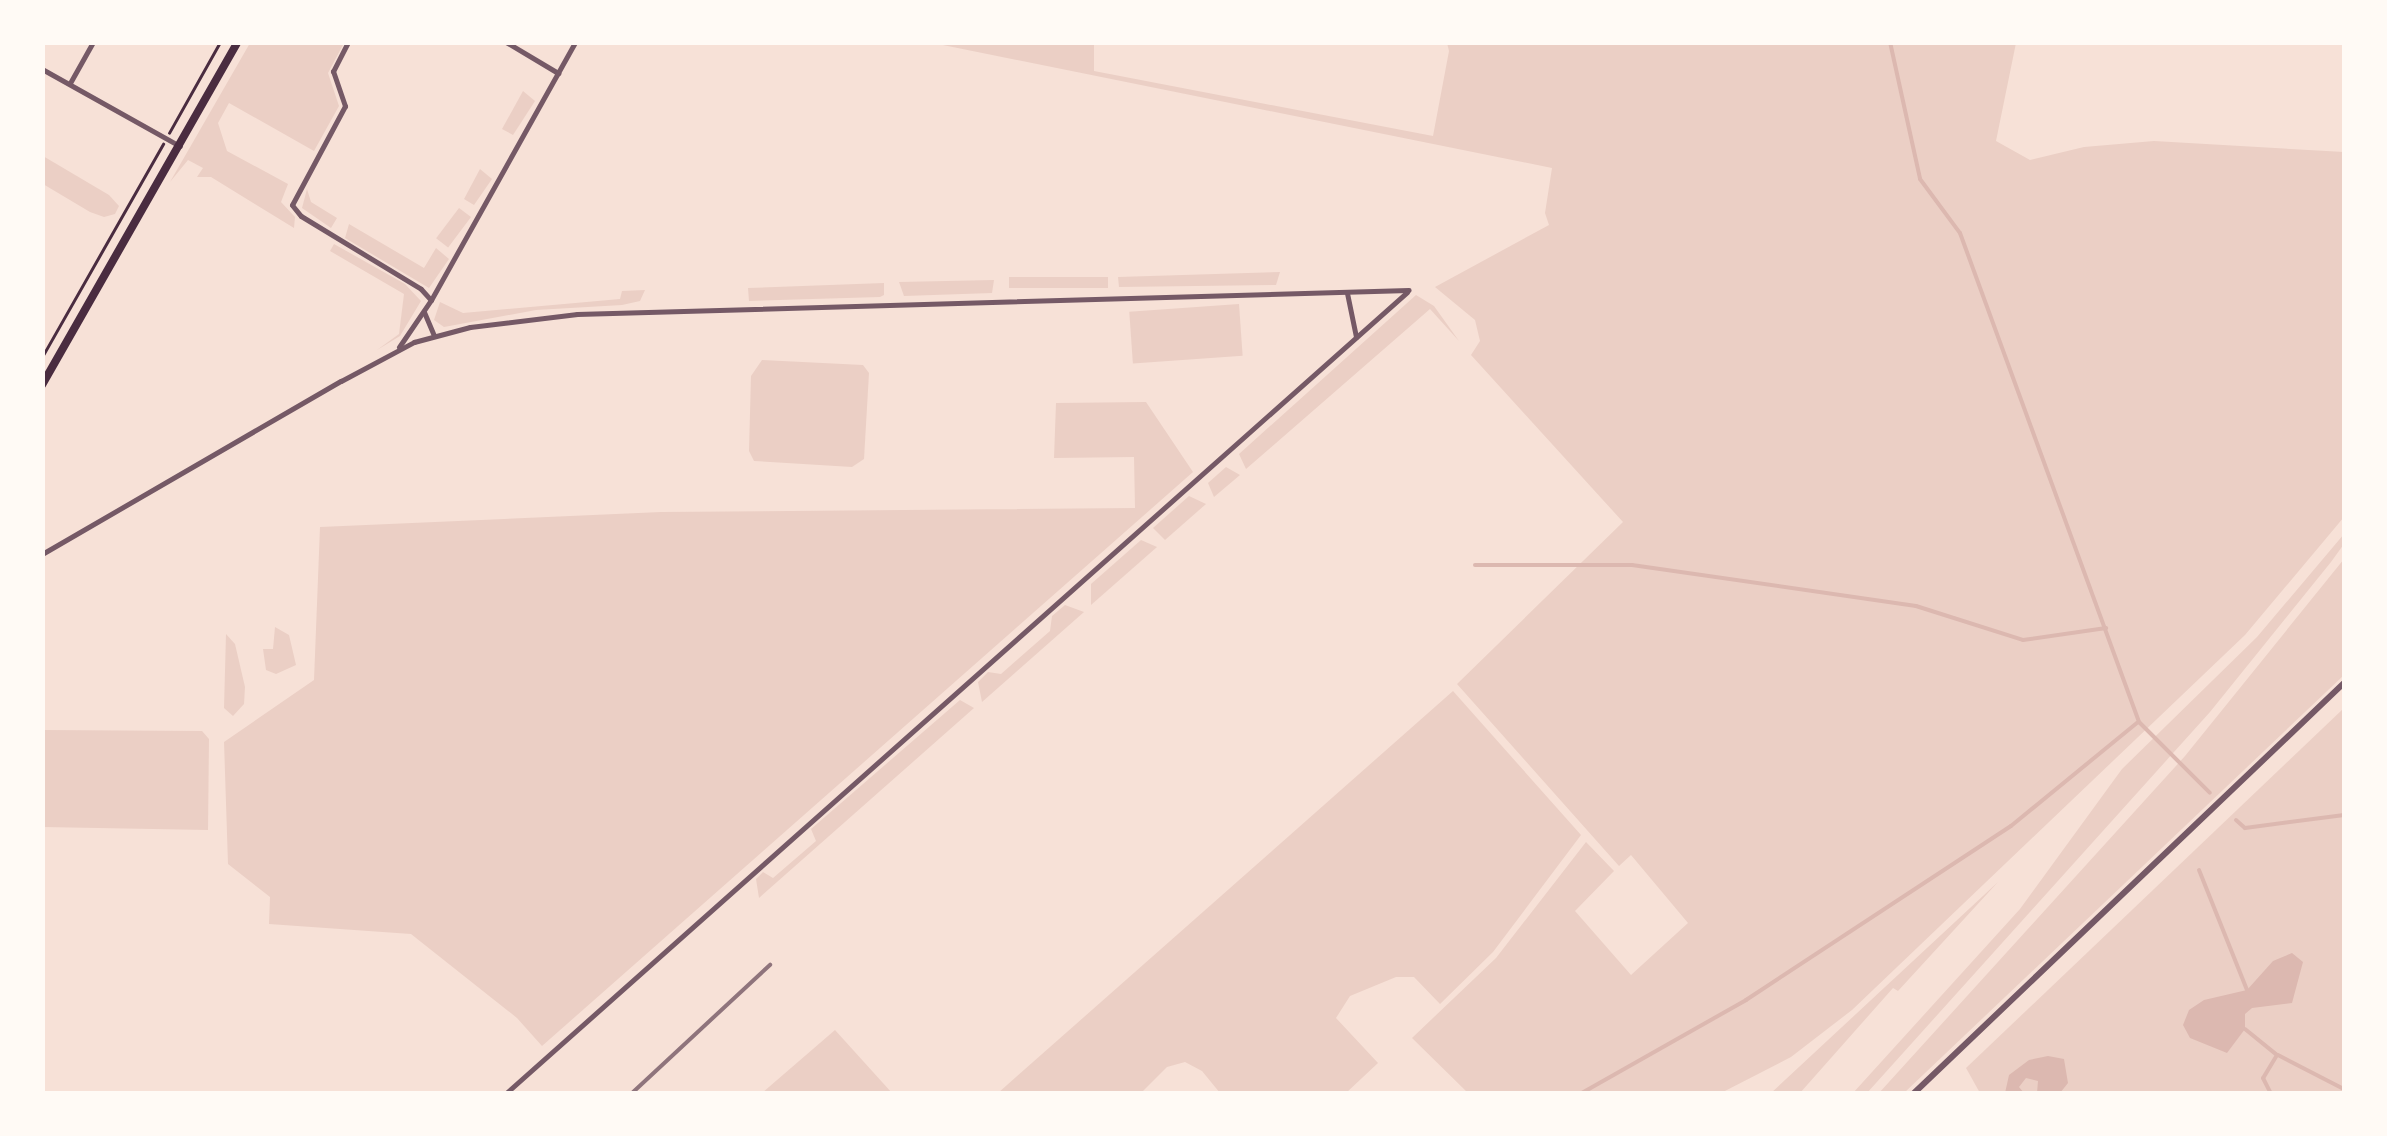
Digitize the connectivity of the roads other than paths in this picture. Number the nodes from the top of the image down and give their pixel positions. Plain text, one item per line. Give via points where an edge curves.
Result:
1 (93, 42) edge
2 (238, 42) edge
3 (348, 42) edge
4 (506, 42) edge
5 (575, 42) edge
6 (42, 69) edge
7 (558, 72) junction
8 (70, 83) junction
9 (180, 146) junction
10 (1348, 292) junction
11 (431, 300) junction
12 (424, 312) junction
13 (434, 336) junction
14 (1356, 337) junction
15 (396, 352) junction
16 (42, 385) edge
17 (42, 554) edge
18 (2344, 683) edge
19 (505, 1094) edge
20 (1913, 1094) edge

1 - 8 street
2 - 9 main road
3 - 11 street via 333,72 344,110 292,205
4 - 7 street
5 - 7 street
6 - 8 street
7 - 11 street
8 - 9 street
9 - 16 main road
10 - 13 street via 578,314
10 - 14 street
10 - 14 street via 1409,290
11 - 12 street
12 - 13 street
12 - 15 street
13 - 15 street
14 - 19 street
15 - 17 street
18 - 20 street

